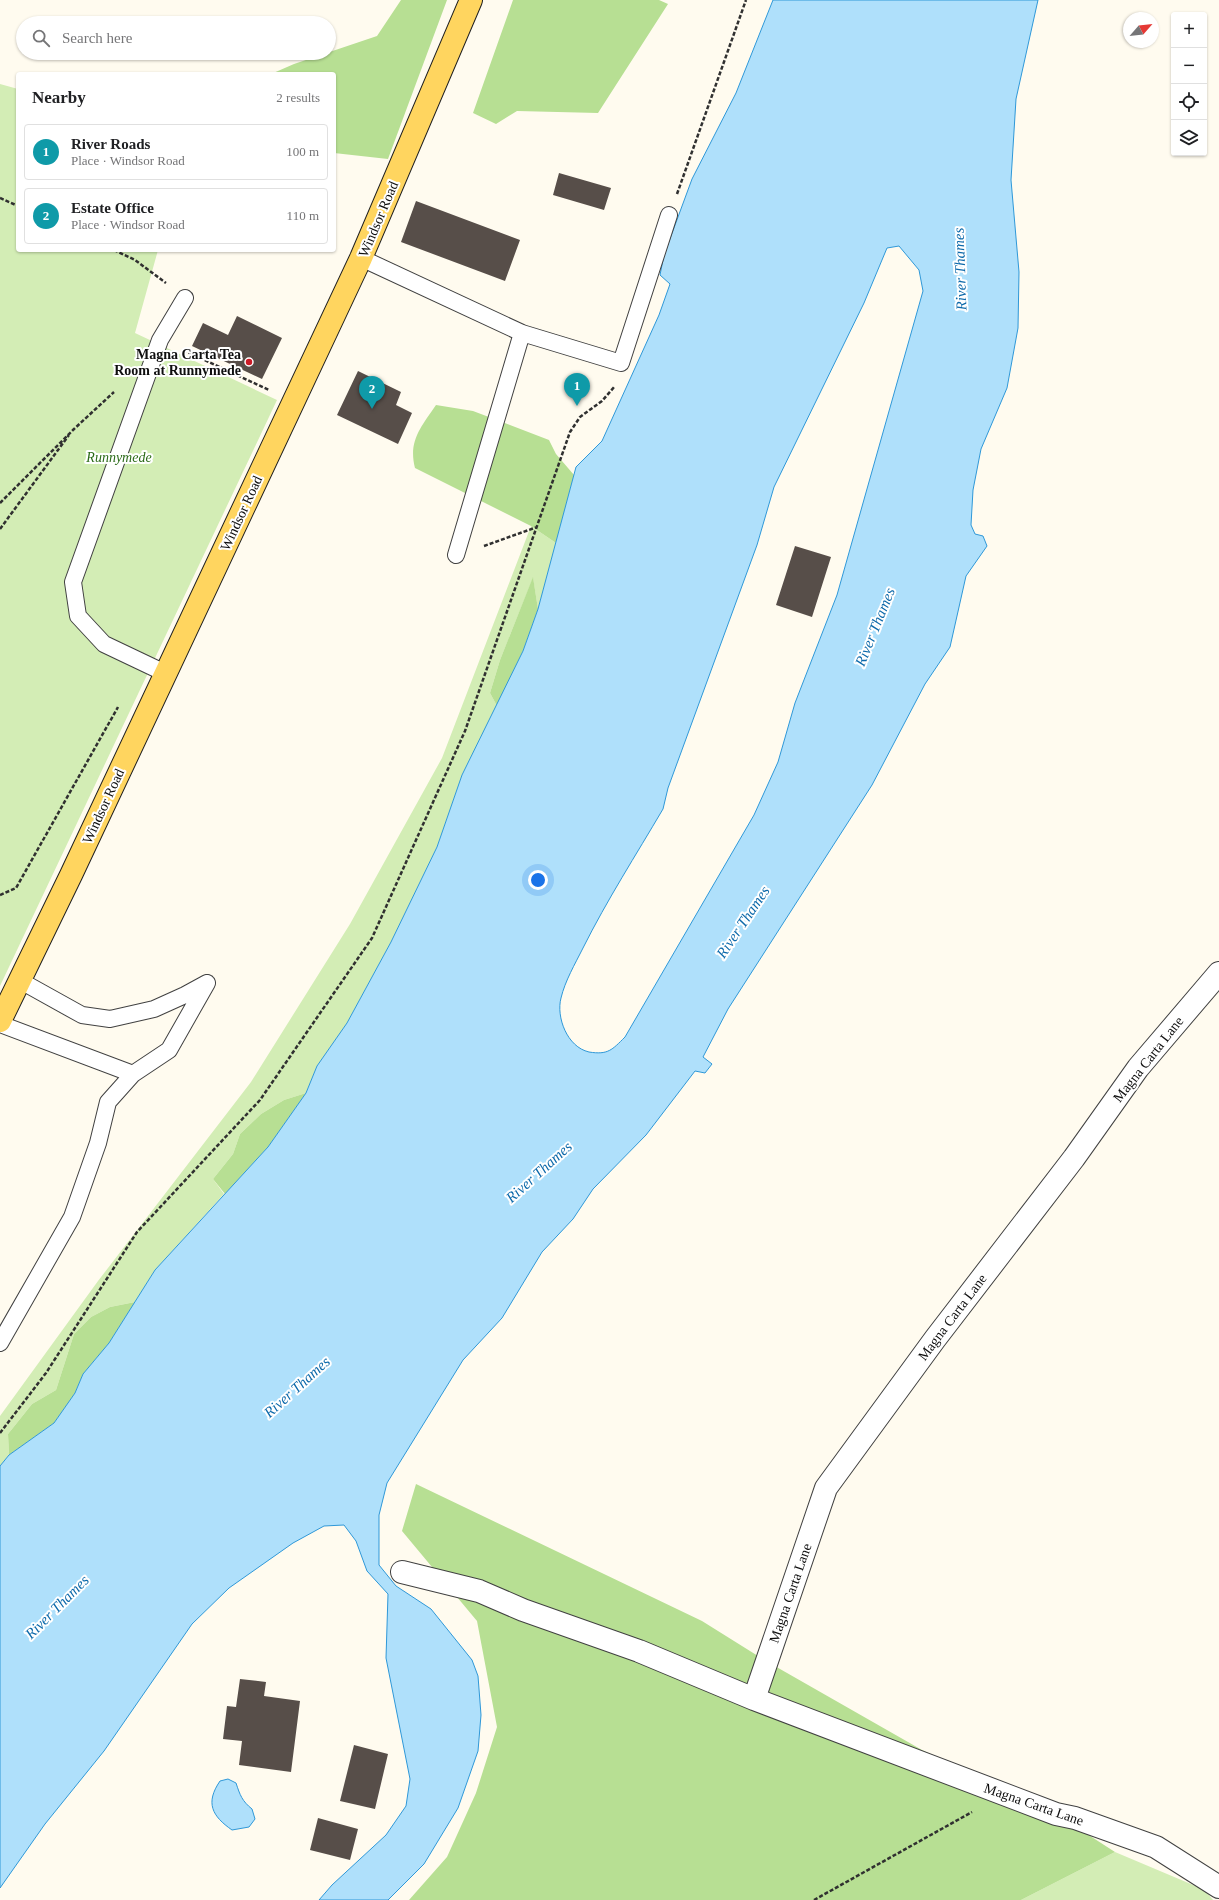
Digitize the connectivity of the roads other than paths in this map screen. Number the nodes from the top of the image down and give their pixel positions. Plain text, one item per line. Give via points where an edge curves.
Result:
1 (471, 0) edge
2 (669, 215) road end
3 (361, 258) junction
4 (185, 298) road end
5 (522, 333) junction
6 (456, 556) road end
7 (165, 673) junction
8 (1219, 973) edge
9 (20, 980) junction
10 (0, 1021) edge
11 (0, 1024) edge
12 (133, 1074) junction
13 (0, 1342) edge
14 (402, 1572) dead end
15 (754, 1699) junction
16 (1218, 1882) edge

1 - 3 main road, Windsor Road
2 - 5 lane via 622,363
3 - 5 lane
3 - 7 main road, Windsor Road
4 - 7 lane via 160,340 73,582 78,616 104,644
5 - 6 lane
7 - 9 main road, Windsor Road
8 - 15 street, Magna Carta Lane via 1138,1068 1074,1158 935,1339 826,1488
9 - 10 main road, Windsor Road
9 - 12 lane via 82,1015 110,1019 154,1009 207,983 169,1050
11 - 12 lane
12 - 13 lane via 108,1102 98,1143 72,1217
14 - 15 street, Magna Carta Lane via 479,1591 639,1651
15 - 16 street, Magna Carta Lane via 1056,1814 1075,1818 1156,1847

